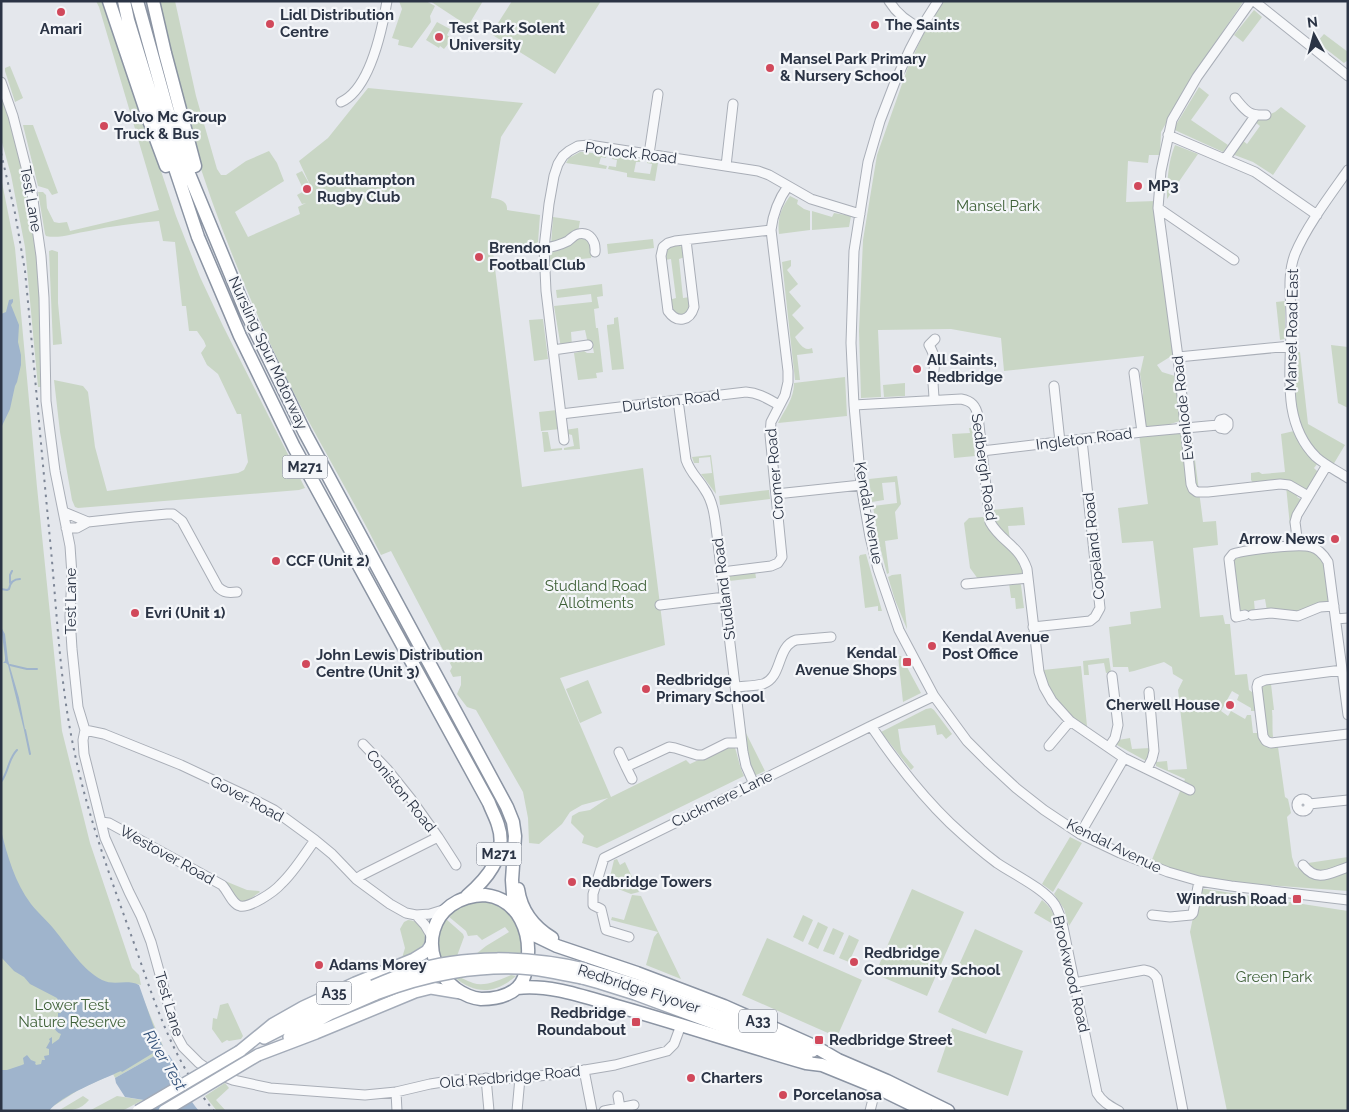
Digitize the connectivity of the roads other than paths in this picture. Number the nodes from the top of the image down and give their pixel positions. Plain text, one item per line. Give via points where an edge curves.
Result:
1 (109, 1) edge
2 (124, 1) edge
3 (137, 1) edge
4 (153, 1) edge
5 (386, 1) edge
6 (888, 1) edge
7 (938, 1) edge
8 (1252, 1) edge
9 (921, 28) junction
10 (1347, 74) edge
11 (1, 82) edge
12 (658, 94) dead end
13 (1235, 98) dead end
14 (341, 102) dead end
15 (733, 104) dead end
16 (1266, 115) dead end
17 (1255, 116) junction
18 (1168, 135) junction
19 (650, 154) junction
20 (1225, 158) junction
21 (726, 166) junction
22 (1348, 170) edge
23 (788, 186) junction
24 (1158, 208) junction
25 (860, 214) junction
26 (1317, 215) junction
27 (771, 230) junction
28 (213, 233) junction
29 (198, 237) junction
30 (686, 240) junction
31 (597, 245) dead end
32 (544, 248) junction
33 (1234, 260) dead end
34 (928, 343) dead end
35 (584, 344) dead end
36 (1290, 346) junction
37 (553, 350) junction
38 (1178, 357) junction
39 (1134, 373) dead end
40 (1054, 386) dead end
41 (678, 400) junction
42 (934, 400) junction
43 (779, 405) junction
44 (854, 405) junction
45 (561, 414) junction
46 (1218, 425) dead end
47 (1185, 428) junction
48 (1142, 432) junction
49 (564, 440) dead end
50 (1082, 440) junction
51 (1060, 442) junction
52 (982, 452) junction
53 (1327, 465) junction
54 (1348, 478) edge
55 (861, 485) junction
56 (776, 494) junction
57 (1308, 496) junction
58 (64, 512) junction
59 (88, 522) junction
60 (66, 528) junction
61 (1298, 545) junction
62 (722, 572) junction
63 (1028, 578) junction
64 (971, 581) dead end
65 (237, 592) dead end
66 (725, 597) junction
67 (1260, 603) dead end
68 (660, 605) dead end
69 (1334, 606) junction
70 (1244, 616) junction
71 (1348, 618) edge
72 (1336, 619) junction
73 (1033, 627) junction
74 (831, 636) dead end
75 (1342, 670) junction
76 (1112, 676) dead end
77 (735, 688) junction
78 (1149, 692) dead end
79 (934, 696) junction
80 (1348, 715) edge
81 (1070, 720) junction
82 (871, 726) junction
83 (85, 730) junction
84 (1348, 734) edge
85 (742, 743) junction
86 (363, 744) dead end
87 (1049, 746) dead end
88 (1109, 747) junction
89 (619, 752) dead end
90 (1124, 758) junction
91 (626, 767) junction
92 (1147, 769) junction
93 (632, 779) dead end
94 (754, 784) junction
95 (1190, 790) dead end
96 (1348, 800) edge
97 (1309, 804) dead end
98 (101, 822) junction
99 (1080, 834) junction
100 (515, 836) junction
101 (438, 838) junction
102 (315, 840) junction
103 (456, 865) dead end
104 (1304, 865) dead end
105 (1348, 867) edge
106 (356, 879) junction
107 (1199, 881) junction
108 (468, 896) junction
109 (1348, 900) edge
110 (446, 909) junction
111 (514, 909) junction
112 (416, 915) junction
113 (1152, 915) dead end
114 (526, 931) junction
115 (629, 937) dead end
116 (432, 940) junction
117 (583, 955) junction
118 (583, 974) junction
119 (1074, 983) junction
120 (517, 988) junction
121 (374, 990) junction
122 (461, 992) junction
123 (681, 1025) junction
124 (240, 1051) junction
125 (258, 1055) junction
126 (838, 1060) junction
127 (822, 1065) junction
128 (584, 1070) junction
129 (486, 1078) junction
130 (520, 1078) junction
131 (233, 1080) joint
132 (876, 1087) junction
133 (396, 1092) junction
134 (618, 1096) dead end
135 (634, 1105) dead end
136 (620, 1108) junction
137 (138, 1111) edge
138 (164, 1111) edge
139 (397, 1111) edge
140 (489, 1111) edge
141 (517, 1111) edge
142 (592, 1111) edge
143 (604, 1111) edge
144 (870, 1111) edge
145 (925, 1111) edge
146 (948, 1111) edge
147 (1119, 1111) edge
148 (1183, 1111) edge

1 - 29 highway, M271 via 170,178
2 - 29 highway, Nursling Spur Motorway / M271
3 - 28 highway, Nursling Spur Motorway / M271 via 168,112
4 - 28 highway, M271
5 - 14 street via 371,64 355,93
6 - 9 street via 902,17
7 - 9 street, Kendal Avenue
8 - 10 street
8 - 18 street, Evenlode Road via 1197,77 1172,120
9 - 25 street, Kendal Avenue via 880,121 868,162
11 - 58 street, Test Lane via 31,186 44,298 46,401
12 - 19 street
13 - 17 street via 1246,112
15 - 21 street
16 - 17 street
17 - 20 street
18 - 20 street
18 - 24 street, Evenlode Road
19 - 21 street, Porlock Road
19 - 32 street, Porlock Road via 578,146 563,156 554,176 548,204
20 - 26 street via 1255,172
21 - 23 street, Porlock Road via 758,171
22 - 26 street, Mansel Road East
23 - 25 street, Porlock Road via 811,199
23 - 27 street, Cromer Road via 773,214
24 - 33 street
24 - 38 street, Evenlode Road
25 - 44 street, Kendal Avenue via 854,251 851,343
26 - 36 street, Mansel Road East via 1294,256 1290,280
27 - 30 street
27 - 43 street, Cromer Road via 788,371 785,395
28 - 100 highway, Nursling Spur Motorway / M271 via 246,312 305,434 505,802
29 - 108 highway, Nursling Spur Motorway / M271 via 240,336 294,447 498,824 500,846 496,862
30 - 30 street via 668,243 663,247 661,256 668,311 679,319 687,318 694,306
31 - 32 street via 590,236 578,234 552,248
32 - 37 street, Porlock Road
34 - 42 street via 936,365
35 - 37 street
36 - 38 street
36 - 53 street, Mansel Road East via 1293,415 1304,442
37 - 45 street, Porlock Road
38 - 47 street, Evenlode Road
39 - 48 street
40 - 51 street
41 - 43 street, Durlston Road via 746,392 764,396
41 - 45 street, Durlston Road
41 - 62 street, Studland Road via 686,460 705,488 712,506
42 - 44 street, Sedbergh Road
42 - 52 street, Sedbergh Road via 961,399 973,403 977,410
43 - 56 street, Cromer Road via 771,422 770,435
44 - 55 street, Kendal Avenue
45 - 49 street, Porlock Road
46 - 47 street, Ingleton Road
47 - 48 street, Ingleton Road
47 - 57 street, Evenlode Road via 1191,484 1197,492 1280,484 1289,485
48 - 50 street, Ingleton Road
50 - 51 street, Ingleton Road
50 - 73 street, Copeland Road via 1100,608 1090,621
51 - 52 street, Ingleton Road
52 - 63 street, Sedbergh Road via 990,522 995,531 1020,553
53 - 54 street, Mansel Road East
53 - 57 street
55 - 56 street
55 - 79 street, Kendal Avenue via 876,560 899,630
56 - 62 street, Cromer Road via 782,554 778,563
57 - 61 street via 1295,522
58 - 59 street
58 - 60 street, Test Lane
59 - 60 street via 77,528
59 - 65 street via 173,514 182,521 218,587 225,592
60 - 83 street, Test Lane via 72,563 72,649 78,707
61 - 69 street via 1319,550 1328,562
61 - 70 street via 1231,556 1229,559
62 - 66 street, Studland Road
63 - 64 street
63 - 73 street, Sedbergh Road
66 - 68 street
66 - 77 street, Studland Road
67 - 70 street
69 - 70 street via 1298,616
69 - 72 street
71 - 72 street
72 - 75 street
73 - 81 street, Sedbergh Road via 1044,687
74 - 77 street via 791,642 769,680 763,684
75 - 80 street
75 - 84 street via 1264,680 1257,687 1266,741
76 - 88 street via 1118,725
77 - 85 street, Studland Road
78 - 92 street via 1154,751
79 - 82 street, Cuckmere Lane
79 - 99 street, Kendal Avenue via 967,741 989,763 1016,788
81 - 87 street
81 - 88 street, Sedbergh Road
82 - 94 street, Cuckmere Lane
82 - 119 street, Brookwood Road via 908,777 950,822 996,862 1055,904 1060,914
83 - 98 street, Test Lane via 84,754
83 - 102 street, Gover Road via 110,736 181,765 246,796 274,810
85 - 91 street via 727,743 703,755 669,748
85 - 94 street, Studland Road via 746,766
86 - 101 street, Coniston Road via 411,799
88 - 90 street, Sedbergh Road
89 - 91 street
90 - 92 street, Sedbergh Road
90 - 99 street
91 - 93 street
92 - 95 street, Sedbergh Road
94 - 115 street, Cuckmere Lane via 604,858 593,904 601,909 606,930
96 - 97 street
98 - 102 street, Westover Road via 109,823 222,885 238,906 255,903 281,885
98 - 131 street, Test Lane via 113,858 151,942 177,1036 198,1063
99 - 107 street, Kendal Avenue via 1168,872
100 - 111 highway, Nursling Spur Motorway / M271
100 - 117 highway, M271 via 518,890 525,912 547,935
101 - 103 street, Coniston Road
101 - 106 street, Coniston Road
102 - 106 street, Gover Road
104 - 105 street via 1320,876
106 - 112 street, Gover Road via 390,904
107 - 109 street, Kendal Avenue
107 - 113 street via 1191,915
108 - 110 highway
108 - 111 highway via 493,896
110 - 112 street
110 - 116 highway via 438,920
111 - 114 highway
112 - 116 street
114 - 117 highway, A33
114 - 120 highway via 527,966
116 - 122 highway via 442,974
116 - 124 main road, A35 via 427,951 414,960 303,1007 273,1024
117 - 126 highway, A33 via 724,1006
118 - 121 main road, Redbridge Flyover / A35, bridge via 485,969
118 - 126 main road, Redbridge Flyover / A35 via 637,985
118 - 127 main road, Redbridge Flyover / A35
119 - 147 street, Brookwood Road via 1097,1093 1104,1102
119 - 148 street via 1144,970 1154,973
120 - 122 highway via 492,998 476,998
120 - 123 highway, A33 via 558,990
121 - 124 main road, Redbridge Flyover / A35 via 324,1007
121 - 125 main road, Redbridge Flyover / A35
122 - 125 main road, A35 via 431,988 415,992
123 - 127 highway, A33
123 - 128 street, Old Redbridge Road via 674,1044 667,1051
124 - 137 main road, A35, bridge
125 - 138 main road, A35, bridge
126 - 146 highway, A33
127 - 132 highway, A33
128 - 130 street, Old Redbridge Road
128 - 142 street
129 - 130 street, Old Redbridge Road
129 - 133 street, Old Redbridge Road via 430,1084
129 - 140 street
130 - 141 street
131 - 133 street, Old Redbridge Road via 270,1088 364,1095
132 - 144 street
132 - 145 highway, A33
133 - 139 street
134 - 136 street
135 - 136 street
136 - 143 street

